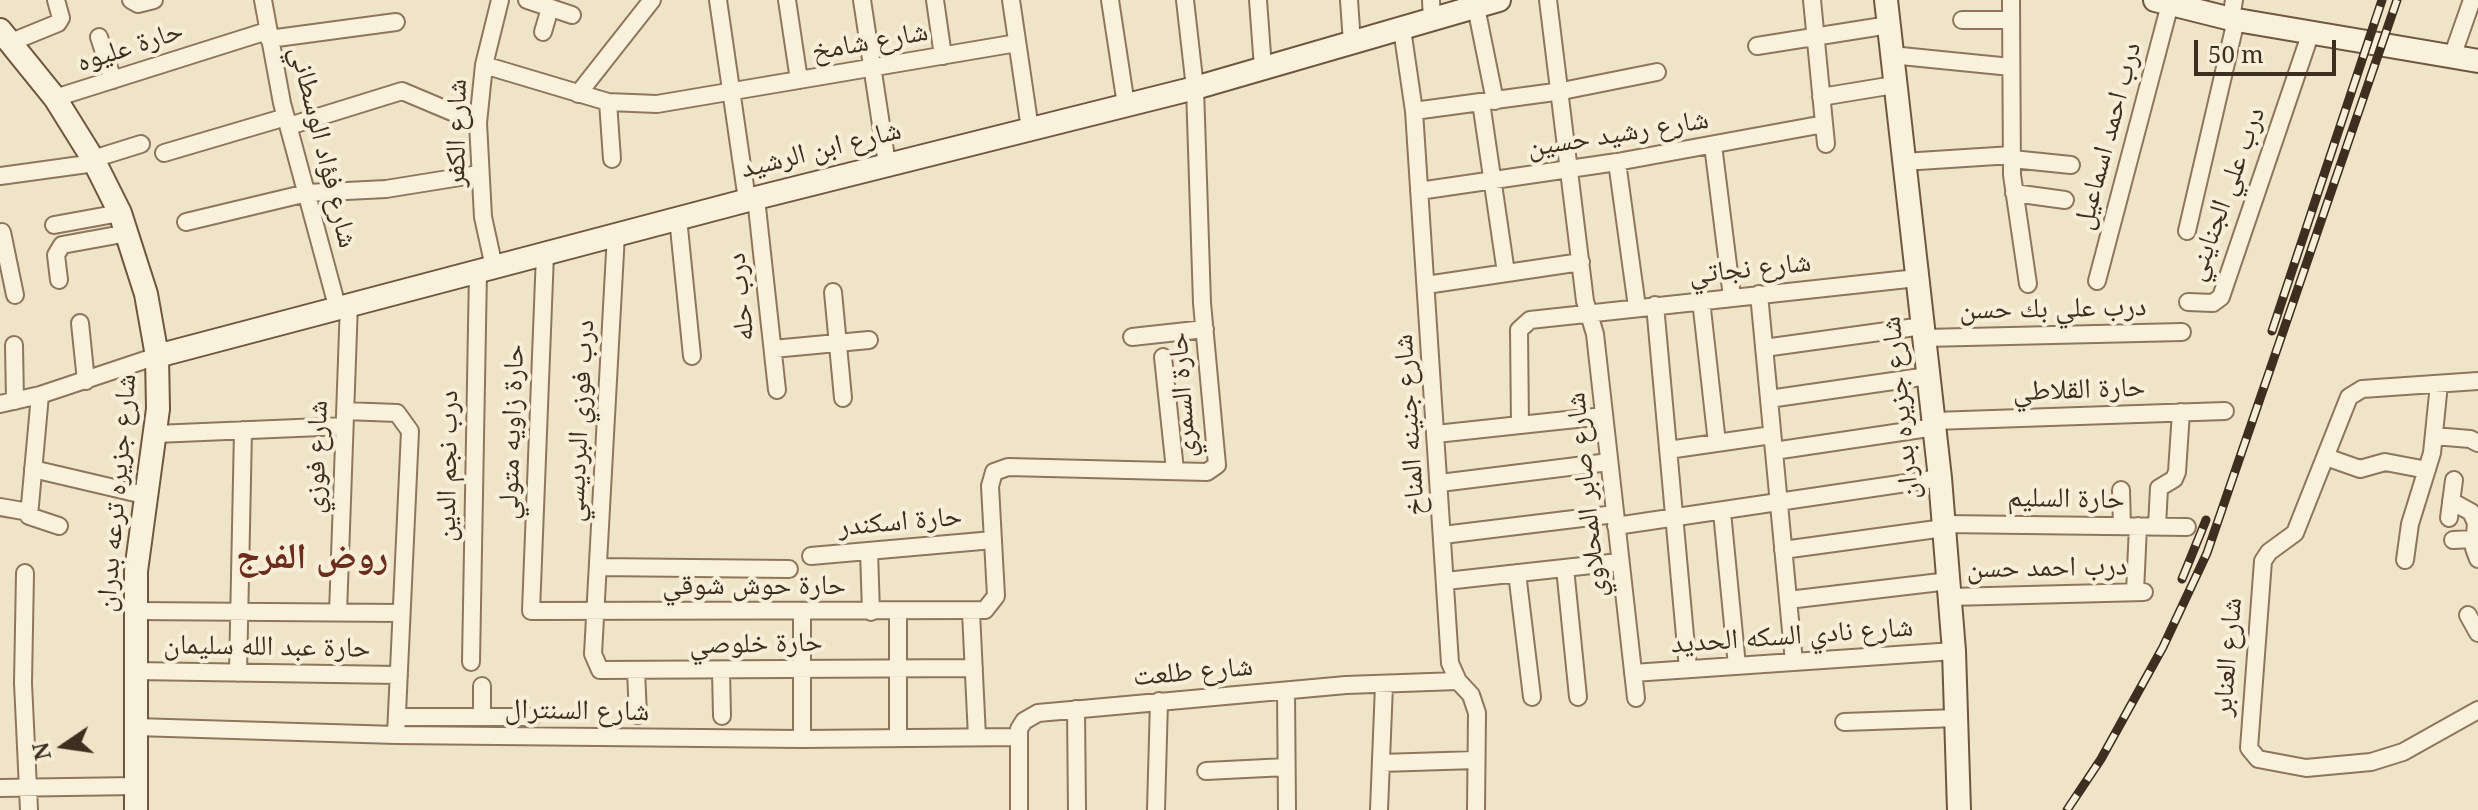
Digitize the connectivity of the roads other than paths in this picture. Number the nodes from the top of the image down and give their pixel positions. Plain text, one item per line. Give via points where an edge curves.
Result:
1 (56, 0) edge
2 (131, 0) edge
3 (154, 0) edge
4 (263, 0) edge
5 (500, 0) edge
6 (527, 0) edge
7 (652, 0) edge
8 (718, 0) edge
9 (787, 0) edge
10 (862, 0) edge
11 (935, 0) edge
12 (1011, 0) edge
13 (1110, 0) edge
14 (1185, 0) edge
15 (1258, 0) edge
16 (1349, 0) edge
17 (1499, 0) edge
18 (1548, 0) edge
19 (1812, 0) edge
20 (1886, 0) edge
21 (2011, 0) edge
22 (2472, 0) edge
23 (2162, 2) edge
24 (1476, 7) junction
25 (550, 8) junction
26 (1432, 10) edge
27 (2234, 13) edge
28 (572, 15) dead end
29 (1962, 20) dead end
30 (2011, 20) junction
31 (396, 22) dead end
32 (1889, 25) junction
33 (1402, 29) junction
34 (543, 32) dead end
35 (2311, 32) junction
36 (268, 35) junction
37 (5, 36) edge
38 (99, 37) dead end
39 (1815, 37) junction
40 (1017, 43) junction
41 (1352, 43) junction
42 (1757, 46) dead end
43 (1891, 55) junction
44 (943, 56) junction
45 (2452, 57) junction
46 (2478, 61) edge
47 (484, 65) junction
48 (2011, 67) junction
49 (872, 68) junction
50 (1263, 68) junction
51 (1657, 72) dead end
52 (113, 80) junction
53 (799, 80) junction
54 (1894, 85) junction
55 (1195, 88) junction
56 (1562, 91) junction
57 (731, 92) junction
58 (578, 94) junction
59 (1821, 97) junction
60 (55, 98) junction
61 (608, 102) junction
62 (1488, 102) junction
63 (1126, 105) junction
64 (1414, 111) junction
65 (288, 122) junction
66 (478, 123) junction
67 (1824, 124) junction
68 (1030, 129) junction
69 (141, 144) dead end
70 (1826, 144) dead end
71 (1713, 145) junction
72 (164, 153) dead end
73 (2012, 157) junction
74 (612, 159) dead end
75 (94, 161) junction
76 (1617, 162) junction
77 (1903, 162) junction
78 (887, 164) junction
79 (2071, 165) dead end
80 (1571, 169) junction
81 (479, 174) junction
82 (0, 176) edge
83 (1492, 180) junction
84 (1419, 191) junction
85 (307, 193) junction
86 (2014, 193) junction
87 (751, 199) junction
88 (2065, 200) dead end
89 (678, 218) junction
90 (186, 222) dead end
91 (124, 223) junction
92 (54, 225) dead end
93 (2187, 231) dead end
94 (6, 232) edge
95 (616, 234) junction
96 (545, 254) junction
97 (1581, 262) junction
98 (486, 269) junction
99 (1506, 273) junction
100 (1917, 278) junction
101 (59, 280) dead end
102 (2097, 281) dead end
103 (2028, 284) dead end
104 (1426, 285) junction
105 (833, 292) dead end
106 (1759, 294) junction
107 (15, 295) dead end
108 (1732, 297) junction
109 (1701, 300) junction
110 (2188, 302) dead end
111 (343, 304) junction
112 (1655, 305) junction
113 (1637, 307) junction
114 (1588, 313) junction
115 (80, 323) dead end
116 (1205, 329) junction
117 (1923, 332) junction
118 (2182, 332) dead end
119 (1132, 337) dead end
120 (869, 340) dead end
121 (838, 343) junction
122 (14, 345) dead end
123 (1764, 348) junction
124 (773, 349) junction
125 (157, 356) junction
126 (692, 356) dead end
127 (1163, 357) dead end
128 (1928, 376) junction
129 (86, 381) junction
130 (2478, 381) edge
131 (2439, 384) junction
132 (777, 390) dead end
133 (40, 395) junction
134 (843, 398) dead end
135 (1769, 399) junction
136 (7, 402) edge
137 (2225, 411) dead end
138 (2181, 412) junction
139 (1604, 416) junction
140 (345, 419) junction
141 (1934, 424) junction
142 (1520, 425) junction
143 (243, 430) junction
144 (156, 434) junction
145 (1436, 434) junction
146 (2434, 436) junction
147 (1717, 443) junction
148 (1773, 443) junction
149 (2478, 443) edge
150 (1668, 450) junction
151 (2326, 457) junction
152 (1609, 462) junction
153 (33, 469) junction
154 (1175, 470) junction
155 (2427, 470) junction
156 (1940, 478) junction
157 (2454, 480) dead end
158 (1440, 483) junction
159 (2121, 490) dead end
160 (144, 495) junction
161 (1779, 504) junction
162 (0, 507) edge
163 (1722, 512) junction
164 (29, 515) junction
165 (1674, 518) junction
166 (1615, 520) junction
167 (59, 526) dead end
168 (1944, 526) junction
169 (2130, 526) junction
170 (2157, 526) junction
171 (2187, 527) dead end
172 (2476, 527) edge
173 (1443, 535) junction
174 (993, 540) junction
175 (2453, 540) dead end
176 (1783, 550) junction
177 (869, 551) junction
178 (811, 556) dead end
179 (2478, 559) edge
180 (2405, 560) dead end
181 (1619, 562) junction
182 (598, 567) junction
183 (1565, 568) junction
184 (789, 569) dead end
185 (25, 573) dead end
186 (1517, 573) junction
187 (1446, 581) junction
188 (1949, 589) junction
189 (1788, 600) junction
190 (135, 611) junction
191 (239, 611) junction
192 (531, 611) joint
193 (595, 611) junction
194 (802, 612) junction
195 (871, 612) junction
196 (898, 612) junction
197 (973, 612) junction
198 (338, 613) junction
199 (401, 613) junction
200 (2468, 615) dead end
201 (2478, 633) edge
202 (1954, 651) junction
203 (471, 662) dead end
204 (1794, 662) junction
205 (1737, 666) junction
206 (898, 668) junction
207 (974, 668) junction
208 (802, 669) junction
209 (1688, 669) junction
210 (721, 670) junction
211 (135, 671) junction
212 (636, 671) junction
213 (238, 673) junction
214 (1633, 673) junction
215 (399, 675) junction
216 (1458, 681) junction
217 (1384, 685) junction
218 (482, 686) dead end
219 (1286, 691) junction
220 (1532, 697) dead end
221 (1578, 697) dead end
222 (1636, 698) dead end
223 (1159, 701) junction
224 (1076, 709) junction
225 (2478, 710) edge
226 (638, 715) dead end
227 (722, 716) dead end
228 (397, 717) junction
229 (482, 717) junction
230 (532, 717) dead end
231 (1957, 718) junction
232 (1844, 722) dead end
233 (136, 727) junction
234 (396, 735) junction
235 (977, 737) junction
236 (1018, 737) junction
237 (898, 738) junction
238 (802, 739) junction
239 (1476, 760) junction
240 (1381, 763) junction
241 (1286, 767) junction
242 (1206, 771) dead end
243 (136, 786) junction
244 (0, 788) edge
245 (28, 788) junction
246 (29, 810) edge
247 (136, 810) edge
248 (1019, 810) edge
249 (1077, 810) edge
250 (1156, 810) edge
251 (1287, 810) edge
252 (1379, 810) edge
253 (1476, 810) edge
254 (1959, 810) edge

1 - 37 street via 59,22
2 - 3 street
4 - 36 street, شارع فؤاد الوسطاني
5 - 47 street, شارع الكفر
6 - 25 street
7 - 58 street
8 - 57 street, درب حله
9 - 53 street
10 - 49 street
11 - 44 street
12 - 40 street
13 - 63 street
14 - 55 street, حارة السمري
15 - 50 street
16 - 41 street
17 - 24 street, شارع ابن الرشيد
18 - 56 street, شارع صابر المحلاوي
19 - 39 street
20 - 32 street, شارع جزيره بدران
21 - 30 street
22 - 45 street
23 - 27 street
23 - 102 street, درب احمد اسماعيل
24 - 26 street, شارع ابن الرشيد
24 - 62 street
25 - 28 street
25 - 34 street
26 - 33 street, شارع ابن الرشيد
27 - 35 street
27 - 93 street
29 - 30 street
30 - 48 street
31 - 36 street, حارة عليوه
32 - 39 street
32 - 43 street, شارع جزيره بدران
33 - 41 street, شارع ابن الرشيد
33 - 64 street, شارع جنينه المناخ
35 - 45 street
35 - 110 street, درب علي الجنايني via 2221,297 2213,303
36 - 52 street, حارة عليوه
36 - 65 street, شارع فؤاد الوسطاني
37 - 60 street, شارع جزيره ترعه بدران
38 - 52 street
39 - 42 street
39 - 59 street
40 - 44 street, شارع شامخ
40 - 68 street
41 - 50 street, شارع ابن الرشيد
43 - 48 street
43 - 54 street, شارع جزيره بدران
44 - 49 street, شارع شامخ
45 - 46 street
47 - 58 street, شارع شامخ
47 - 66 street, شارع الكفر
48 - 73 street
49 - 53 street, شارع شامخ
49 - 78 street
50 - 55 street, شارع ابن الرشيد
51 - 56 street
52 - 60 street, حارة عليوه
53 - 57 street, شارع شامخ
54 - 59 street
54 - 77 street, شارع جزيره بدران
55 - 63 street, شارع ابن الرشيد
55 - 116 street, حارة السمري
56 - 62 street
56 - 80 street, شارع صابر المحلاوي
57 - 61 street, شارع شامخ via 657,104
57 - 87 street, درب حله
58 - 61 street, شارع شامخ
59 - 67 street
60 - 75 street, شارع جزيره ترعه بدران
61 - 74 street
62 - 64 street
62 - 83 street
63 - 68 street, شارع ابن الرشيد
64 - 84 street, شارع جنينه المناخ
65 - 66 street via 402,91
65 - 72 street
65 - 85 street, شارع فؤاد الوسطاني
66 - 81 street, شارع الكفر
67 - 70 street
67 - 71 street, شارع رشيد حسين
68 - 78 street, شارع ابن الرشيد
69 - 75 street
71 - 76 street, شارع رشيد حسين
71 - 108 street
73 - 77 street
73 - 79 street
73 - 86 street
75 - 82 street
75 - 91 street, شارع جزيره ترعه بدران
76 - 80 street, شارع رشيد حسين
76 - 113 street
77 - 100 street, شارع جزيره بدران
78 - 87 street, شارع ابن الرشيد
80 - 83 street, شارع رشيد حسين
80 - 97 street, شارع صابر المحلاوي
81 - 85 street via 386,189
81 - 98 street, شارع الكفر
83 - 84 street, شارع رشيد حسين
83 - 99 street
84 - 104 street, شارع جنينه المناخ
85 - 90 street
85 - 111 street, شارع فؤاد الوسطاني
86 - 88 street
86 - 103 street
87 - 89 street, شارع ابن الرشيد
87 - 124 street, درب حله
89 - 95 street, شارع ابن الرشيد
89 - 126 street
91 - 92 street
91 - 101 street via 62,245 56,255
91 - 125 street, شارع جزيره ترعه بدران via 146,294
94 - 107 street
95 - 96 street, شارع ابن الرشيد
95 - 182 street, درب فوزي البرديسي
96 - 98 street, شارع ابن الرشيد
96 - 192 street, حارة زاويه متولي
97 - 99 street
97 - 114 street, شارع صابر المحلاوي
98 - 111 street, شارع ابن الرشيد
98 - 203 street, درب نجم الدين
99 - 104 street
100 - 106 street, شارع نجاتي
100 - 117 street, شارع جزيره بدران
104 - 145 street, شارع جنينه المناخ
105 - 121 street
106 - 108 street, شارع نجاتي
106 - 123 street
108 - 109 street, شارع نجاتي
109 - 112 street, شارع نجاتي
109 - 147 street
111 - 125 street, شارع ابن الرشيد
111 - 140 street, شارع فوزي
112 - 113 street, شارع نجاتي
112 - 150 street
113 - 114 street, شارع نجاتي
114 - 139 street, شارع صابر المحلاوي
114 - 142 street, شارع نجاتي via 1523,324 1519,330
115 - 129 street
116 - 119 street
116 - 154 street, حارة السمري via 1217,465 1207,472
117 - 118 street, درب علي بك حسن
117 - 123 street, درب علي بك حسن
117 - 128 street, شارع جزيره بدران
120 - 121 street
121 - 124 street
121 - 134 street
122 - 136 street
123 - 135 street
124 - 132 street, درب حله
125 - 129 street
125 - 144 street, شارع جزيره ترعه بدران
127 - 154 street
128 - 135 street
128 - 141 street, شارع جزيره بدران
129 - 133 street
130 - 131 street
131 - 146 street
131 - 151 street, شارع العنابر via 2362,389 2349,397
133 - 136 street
133 - 153 street
135 - 148 street
137 - 138 street, حارة القلاطي
138 - 141 street, حارة القلاطي
138 - 170 street via 2177,472 2159,488
139 - 142 street
139 - 152 street, شارع صابر المحلاوي
140 - 143 street
140 - 198 street, شارع فوزي
140 - 199 street via 397,413 410,431
141 - 148 street, حارة القلاطي
141 - 156 street, شارع جزيره بدران
142 - 145 street
143 - 144 street
143 - 191 street
144 - 160 street, شارع جزيره ترعه بدران
145 - 158 street, شارع جنينه المناخ
146 - 149 street
146 - 155 street
147 - 148 street, حارة القلاطي
147 - 150 street, حارة القلاطي
148 - 161 street
150 - 165 street
151 - 155 street via 2360,469 2385,462
151 - 225 street, شارع العنابر via 2295,533 2263,561 2249,748 2258,759 2306,768 2371,762 2403,752
152 - 158 street
152 - 166 street, شارع صابر المحلاوي
153 - 160 street
153 - 164 street
154 - 174 street, حارة السمري via 1001,468 990,478
155 - 180 street
156 - 161 street
156 - 168 street, شارع جزيره بدران
157 - 172 street via 2450,510 2471,512
158 - 173 street, شارع جنينه المناخ
159 - 169 street
160 - 190 street, شارع جزيره ترعه بدران
161 - 163 street
161 - 176 street
162 - 164 street
163 - 165 street
163 - 205 street
164 - 167 street
165 - 166 street
165 - 209 street
166 - 173 street
166 - 181 street, شارع صابر المحلاوي
168 - 169 street, حارة السليم
168 - 176 street, حارة السليم
168 - 188 street, شارع جزيره بدران
169 - 170 street, حارة السليم
169 - 188 street, درب احمد حسن via 2140,592
170 - 171 street, حارة السليم
172 - 175 street
172 - 179 street
173 - 187 street, شارع جنينه المناخ
174 - 177 street, حارة اسكندر
174 - 197 street, حارة السمري via 996,596 985,610
176 - 189 street
177 - 178 street, حارة اسكندر
177 - 195 street
181 - 183 street
181 - 214 street, شارع صابر المحلاوي
182 - 184 street
182 - 193 street, درب فوزي البرديسي
183 - 186 street
183 - 221 street
185 - 245 street
186 - 187 street
186 - 220 street
187 - 216 street, شارع جنينه المناخ via 1450,663
188 - 189 street, درب احمد حسن
188 - 202 street, شارع جزيره بدران
189 - 204 street
190 - 191 street
190 - 211 street, شارع جزيره ترعه بدران
191 - 198 street
191 - 213 street
192 - 193 street, حارة حوش شوقي
193 - 194 street, حارة حوش شوقي
193 - 212 street, حارة خلوصي via 594,663 600,670
194 - 195 street, حارة حوش شوقي
194 - 208 street
195 - 196 street, حارة حوش شوقي
196 - 197 street, حارة حوش شوقي
196 - 206 street
197 - 207 street
198 - 199 street
199 - 215 street
200 - 201 street
202 - 204 street, شارع نادي السكه الحديد
202 - 231 street, شارع جزيره بدران
204 - 205 street, شارع نادي السكه الحديد
205 - 209 street, شارع نادي السكه الحديد
206 - 207 street, حارة خلوصي
206 - 208 street, حارة خلوصي
206 - 237 street
207 - 235 street
208 - 210 street, حارة خلوصي
208 - 238 street
209 - 214 street, شارع نادي السكه الحديد
210 - 212 street, حارة خلوصي
210 - 227 street
211 - 213 street, حارة عبد الله سليمان
211 - 233 street, شارع جزيره ترعه بدران
212 - 226 street
213 - 215 street, حارة عبد الله سليمان
214 - 222 street, شارع صابر المحلاوي
215 - 228 street
216 - 217 street, شارع طلعت
216 - 239 street, شارع جنينه المناخ via 1475,703
217 - 219 street, شارع طلعت
217 - 240 street
218 - 229 street
219 - 223 street, شارع طلعت
219 - 241 street
223 - 224 street, شارع طلعت
223 - 250 street
224 - 236 street, شارع طلعت via 1030,716
224 - 249 street
228 - 229 street
228 - 234 street
229 - 230 street
231 - 232 street
231 - 254 street, شارع جزيره بدران
233 - 234 street, شارع السنترال
233 - 243 street, شارع جزيره ترعه بدران
234 - 238 street, شارع السنترال
235 - 236 street, شارع السنترال
235 - 237 street, شارع السنترال
236 - 248 street
237 - 238 street, شارع السنترال
239 - 240 street
239 - 253 street, شارع جنينه المناخ
240 - 252 street
241 - 242 street
241 - 251 street
243 - 245 street
243 - 247 street, شارع جزيره ترعه بدران
244 - 245 street
245 - 246 street

